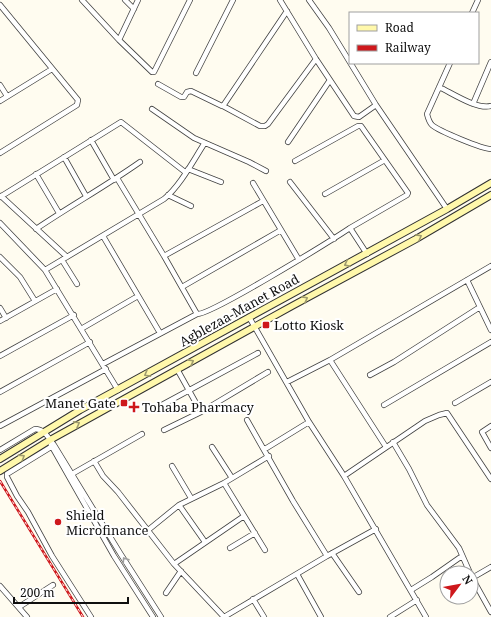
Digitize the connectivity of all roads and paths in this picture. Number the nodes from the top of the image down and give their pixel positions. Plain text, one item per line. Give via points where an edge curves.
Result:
1 (82, 0) edge
2 (125, 0) edge
3 (138, 0) edge
4 (190, 0) edge
5 (233, 0) edge
6 (280, 0) edge
7 (309, 0) edge
8 (478, 0) edge
9 (0, 5) edge
10 (134, 8) junction
11 (287, 11) junction
12 (2, 12) edge
13 (472, 12) edge
14 (119, 40) junction
15 (316, 59) junction
16 (349, 61) edge
17 (491, 62) edge
18 (351, 64) edge
19 (450, 64) edge
20 (52, 69) junction
21 (196, 73) dead end
22 (330, 80) junction
23 (158, 84) dead end
24 (0, 86) edge
25 (439, 87) junction
26 (7, 96) junction
27 (0, 101) edge
28 (473, 104) junction
29 (223, 106) junction
30 (376, 106) junction
31 (491, 106) edge
32 (152, 109) dead end
33 (91, 140) junction
34 (288, 142) dead end
35 (204, 144) junction
36 (491, 149) edge
37 (0, 153) edge
38 (64, 157) junction
39 (385, 160) junction
40 (295, 161) dead end
41 (140, 162) dead end
42 (186, 171) junction
43 (266, 171) dead end
44 (36, 174) junction
45 (116, 179) junction
46 (221, 182) dead end
47 (290, 182) dead end
48 (253, 183) dead end
49 (491, 183) edge
50 (325, 194) dead end
51 (168, 195) junction
52 (491, 195) edge
53 (1, 196) edge
54 (86, 196) junction
55 (263, 201) junction
56 (191, 206) dead end
57 (447, 209) junction
58 (59, 213) junction
59 (139, 215) junction
60 (0, 223) edge
61 (350, 228) junction
62 (36, 229) junction
63 (281, 230) junction
64 (103, 236) junction
65 (334, 239) junction
66 (367, 254) junction
67 (164, 256) junction
68 (0, 257) edge
69 (67, 257) junction
70 (62, 260) junction
71 (299, 260) junction
72 (491, 266) edge
73 (45, 270) junction
74 (467, 280) junction
75 (77, 284) dead end
76 (182, 287) junction
77 (57, 289) junction
78 (138, 296) junction
79 (35, 301) junction
80 (480, 307) junction
81 (0, 308) edge
82 (197, 314) junction
83 (74, 315) junction
84 (249, 317) junction
85 (6, 318) junction
86 (0, 321) edge
87 (254, 326) junction
88 (81, 329) junction
89 (491, 330) edge
90 (160, 333) junction
91 (90, 342) junction
92 (491, 342) edge
93 (258, 353) dead end
94 (0, 356) edge
95 (330, 360) junction
96 (103, 364) junction
97 (106, 369) junction
98 (178, 369) junction
99 (268, 372) dead end
100 (370, 375) dead end
101 (287, 382) junction
102 (491, 382) edge
103 (118, 390) junction
104 (188, 391) junction
105 (0, 392) edge
106 (455, 403) dead end
107 (384, 405) dead end
108 (160, 406) dead end
109 (201, 412) junction
110 (247, 420) dead end
111 (308, 422) junction
112 (0, 426) edge
113 (491, 426) edge
114 (164, 430) dead end
115 (45, 432) junction
116 (142, 434) dead end
117 (50, 440) junction
118 (393, 442) junction
119 (51, 447) junction
120 (212, 447) dead end
121 (386, 447) junction
122 (491, 448) edge
123 (265, 449) junction
124 (0, 450) edge
125 (269, 456) junction
126 (0, 460) edge
127 (94, 461) junction
128 (172, 466) dead end
129 (0, 471) edge
130 (72, 474) junction
131 (344, 476) junction
132 (232, 478) junction
133 (491, 479) edge
134 (224, 483) junction
135 (191, 498) junction
136 (179, 505) junction
137 (244, 516) junction
138 (376, 529) junction
139 (147, 531) junction
140 (255, 533) junction
141 (205, 542) junction
142 (230, 548) dead end
143 (265, 550) dead end
144 (332, 553) junction
145 (327, 556) junction
146 (462, 556) junction
147 (174, 564) junction
148 (466, 565) edge
149 (491, 567) edge
150 (181, 571) junction
151 (479, 572) edge
152 (297, 574) junction
153 (53, 585) dead end
154 (0, 586) edge
155 (411, 590) junction
156 (479, 590) edge
157 (359, 592) dead end
158 (166, 593) dead end
159 (253, 599) junction
160 (417, 600) junction
161 (19, 608) junction
162 (491, 612) edge
163 (27, 617) edge
164 (91, 617) edge
165 (153, 617) edge
166 (161, 617) edge
167 (224, 617) edge
168 (264, 617) edge
169 (321, 617) edge
170 (390, 617) edge
171 (426, 617) edge

1 - 14 street
2 - 10 street
3 - 10 street
4 - 14 street via 154,72
5 - 21 street
6 - 11 street
7 - 16 street
8 - 13 street
9 - 12 street
10 - 14 street
11 - 15 street
11 - 29 street
12 - 20 street
15 - 22 street
15 - 29 street via 265,126 260,126
17 - 28 street
18 - 30 street
19 - 25 street
20 - 26 street
20 - 37 street via 78,100 77,105
22 - 30 street via 357,118
22 - 34 street
23 - 29 street via 181,97 191,91
24 - 26 street
25 - 28 street
25 - 36 street via 427,114 429,121 436,128
26 - 27 street
28 - 31 street
30 - 57 street
32 - 35 street
33 - 38 street
33 - 42 street via 122,122
33 - 45 street
35 - 42 street
35 - 43 street
38 - 44 street
38 - 54 street
39 - 40 street via 360,125
39 - 50 street
39 - 61 street via 407,190 407,195
41 - 45 street
42 - 46 street
42 - 51 street
44 - 53 street
44 - 58 street
45 - 54 street
45 - 59 street
47 - 65 street
48 - 55 street
49 - 57 main road, Agblezaa-Manet Road
51 - 56 street
51 - 59 street
87 -> 52 main road, Agblezaa-Manet Road
53 - 62 street
54 - 58 street
55 - 63 street
55 - 67 street
57 - 66 main road, Agblezaa-Manet Road
58 - 62 street
59 - 64 street
59 - 67 street
60 - 73 street
61 - 65 street
61 - 66 street
62 - 69 street
63 - 71 street
63 - 76 street
64 - 69 street
64 - 78 street
65 - 71 street
66 -> 84 main road, Agblezaa-Manet Road
67 - 76 street
68 - 79 street via 20,278
69 - 70 street
70 - 73 street
70 - 75 street
71 - 82 street via 213,309
72 - 74 street
73 - 77 street
74 - 80 street
74 - 95 street
76 - 82 street
77 - 79 street
77 - 83 street
78 - 88 street
78 - 90 street
79 - 85 street
80 - 89 street
80 - 100 street
81 - 85 street
82 - 90 street
83 - 88 street
83 - 94 street
84 - 87 street
84 -> 103 main road, Agblezaa-Manet Road
85 - 86 street
98 -> 87 main road, Agblezaa-Manet Road
87 - 101 street
88 - 91 street
90 - 96 street
91 - 96 street
91 - 105 street
92 - 107 street
93 - 104 street
95 - 101 street
95 - 121 street
96 - 97 street
97 - 103 street
97 - 112 street
98 - 104 street
117 -> 98 main road, Agblezaa-Manet Road
99 - 109 street
101 - 111 street
102 - 106 street
103 - 115 main road, Agblezaa-Manet Road
104 - 108 street
104 - 109 street
109 - 114 street
110 - 123 street
111 - 123 street
111 - 131 street
113 - 122 street via 482,432
115 - 117 street
115 - 124 street via 35,428
115 - 126 main road, Agblezaa-Manet Road
116 - 127 street
117 - 119 street
129 -> 117 main road, Agblezaa-Manet Road
117 - 130 street
118 - 121 street
118 - 133 street via 425,421 447,413
118 - 146 street via 428,506 459,548
119 - 164 street via 7,474 7,477 52,556
119 - 165 street via 114,556
120 - 132 street
121 - 131 street
123 - 125 street
125 - 132 street
125 - 145 street
127 - 130 street
127 - 139 street
128 - 135 street
166 -> 130 street
131 - 138 street
132 - 134 street
134 - 135 street
134 - 137 street
135 - 136 street
136 - 139 street
136 - 141 street
137 - 140 street
137 - 141 street
138 - 144 street
138 - 155 street
139 - 147 street
140 - 142 street
140 - 143 street
141 - 147 street
144 - 145 street
144 - 157 street
145 - 152 street
146 - 148 street
146 - 155 street
147 - 150 street
149 - 151 street
150 - 158 street
150 - 167 street
152 - 159 street
152 - 169 street
153 - 161 street
154 - 161 street
155 - 160 street
156 - 162 street
159 - 167 street
159 - 168 street
160 - 170 street
160 - 171 street
161 - 163 street

